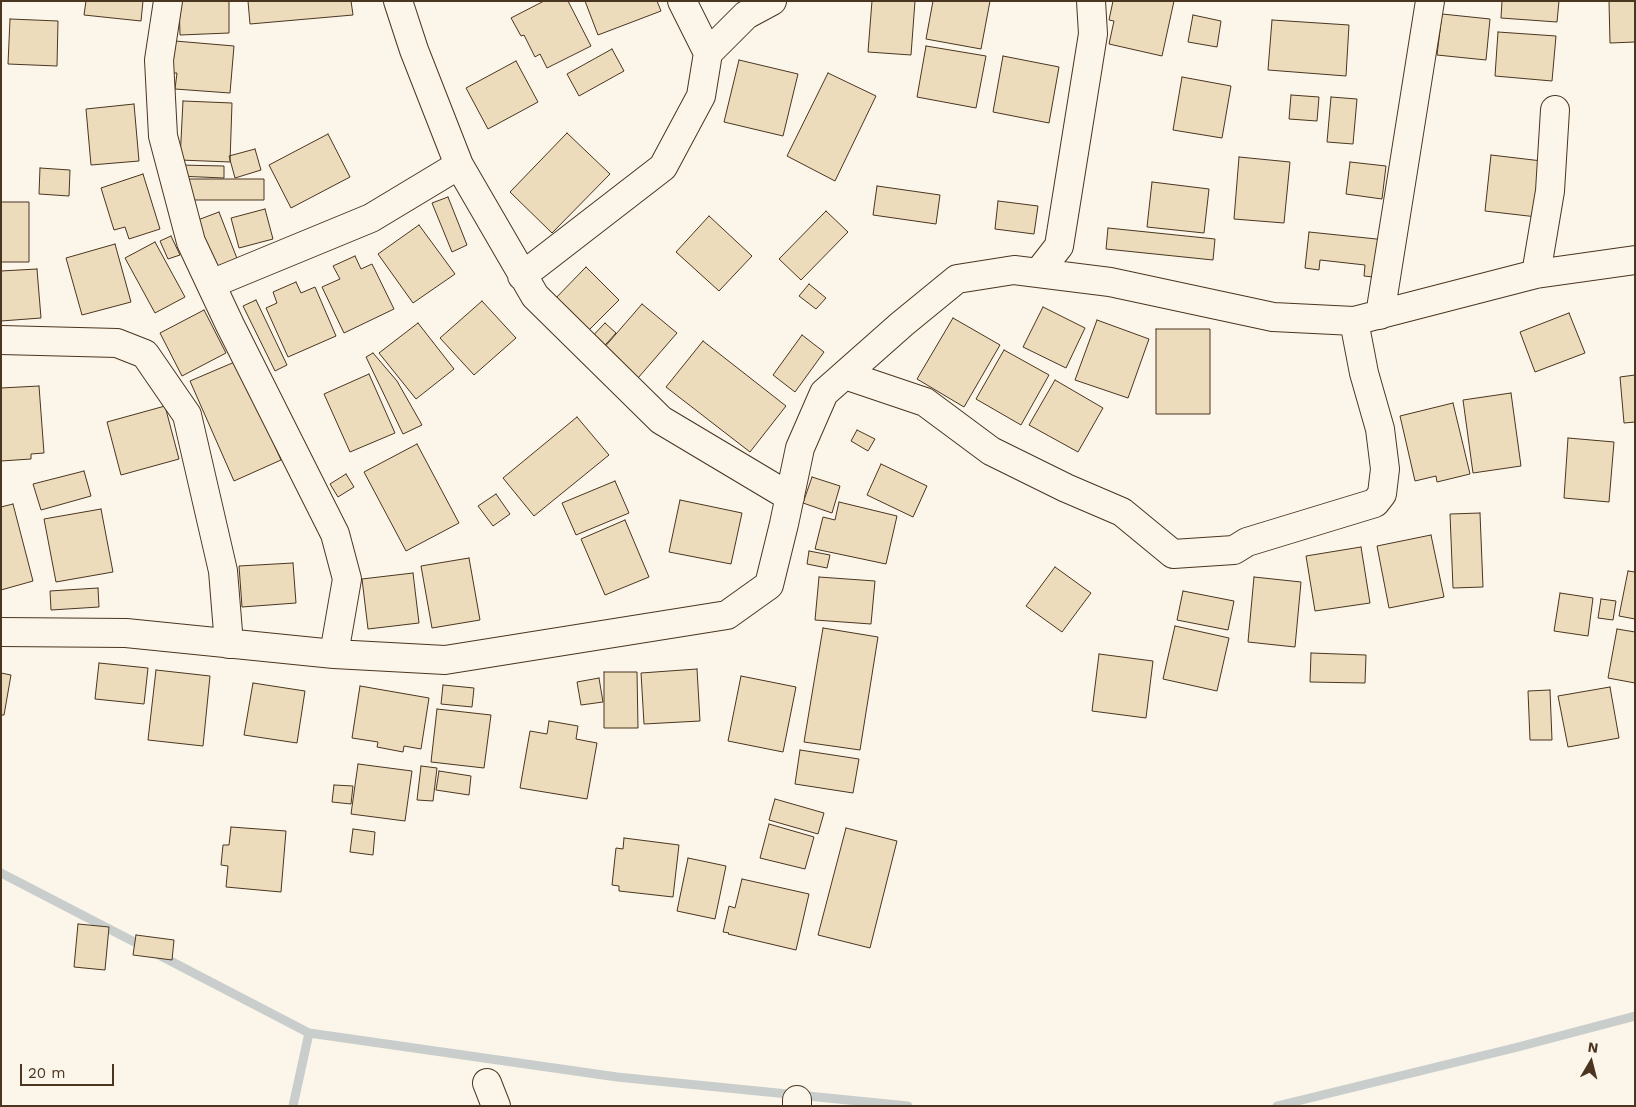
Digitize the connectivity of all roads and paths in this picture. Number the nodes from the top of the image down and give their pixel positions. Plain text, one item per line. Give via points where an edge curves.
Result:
1 (168, 1) edge
2 (398, 1) edge
3 (682, 1) edge
4 (772, 1) edge
5 (1091, 1) edge
6 (1430, 1) edge
7 (708, 53) junction
8 (1555, 110) dead end
9 (459, 165) junction
10 (1635, 260) edge
11 (1038, 273) junction
12 (1536, 274) junction
13 (522, 276) junction
14 (211, 284) junction
15 (1367, 318) junction
16 (1, 340) edge
17 (845, 375) junction
18 (790, 497) junction
19 (1, 632) edge
20 (229, 644) junction
21 (334, 654) junction

1 - 14 street via 159,60 163,136 191,242
2 - 9 street
3 - 7 street
4 - 7 street via 746,15
5 - 11 street via 1093,34 1059,246
6 - 15 street
7 - 13 street via 701,96 663,167
8 - 12 street via 1550,191
9 - 13 street
9 - 14 street via 371,218
10 - 12 street
11 - 15 street via 1110,282 1273,317
11 - 17 street via 1014,270 957,279
12 - 15 street
13 - 18 street via 535,296 661,420
14 - 21 street via 335,534 347,579
15 - 17 street via 1364,373 1380,429 1384,468 1382,494 1376,503 1247,542 1234,550 1174,554 1122,512 991,451 925,402
16 - 20 street via 117,343 145,354 187,415 223,571
17 - 18 street via 824,394 800,448
18 - 21 street via 769,585 727,615 445,660
19 - 20 street via 126,633
20 - 21 street

